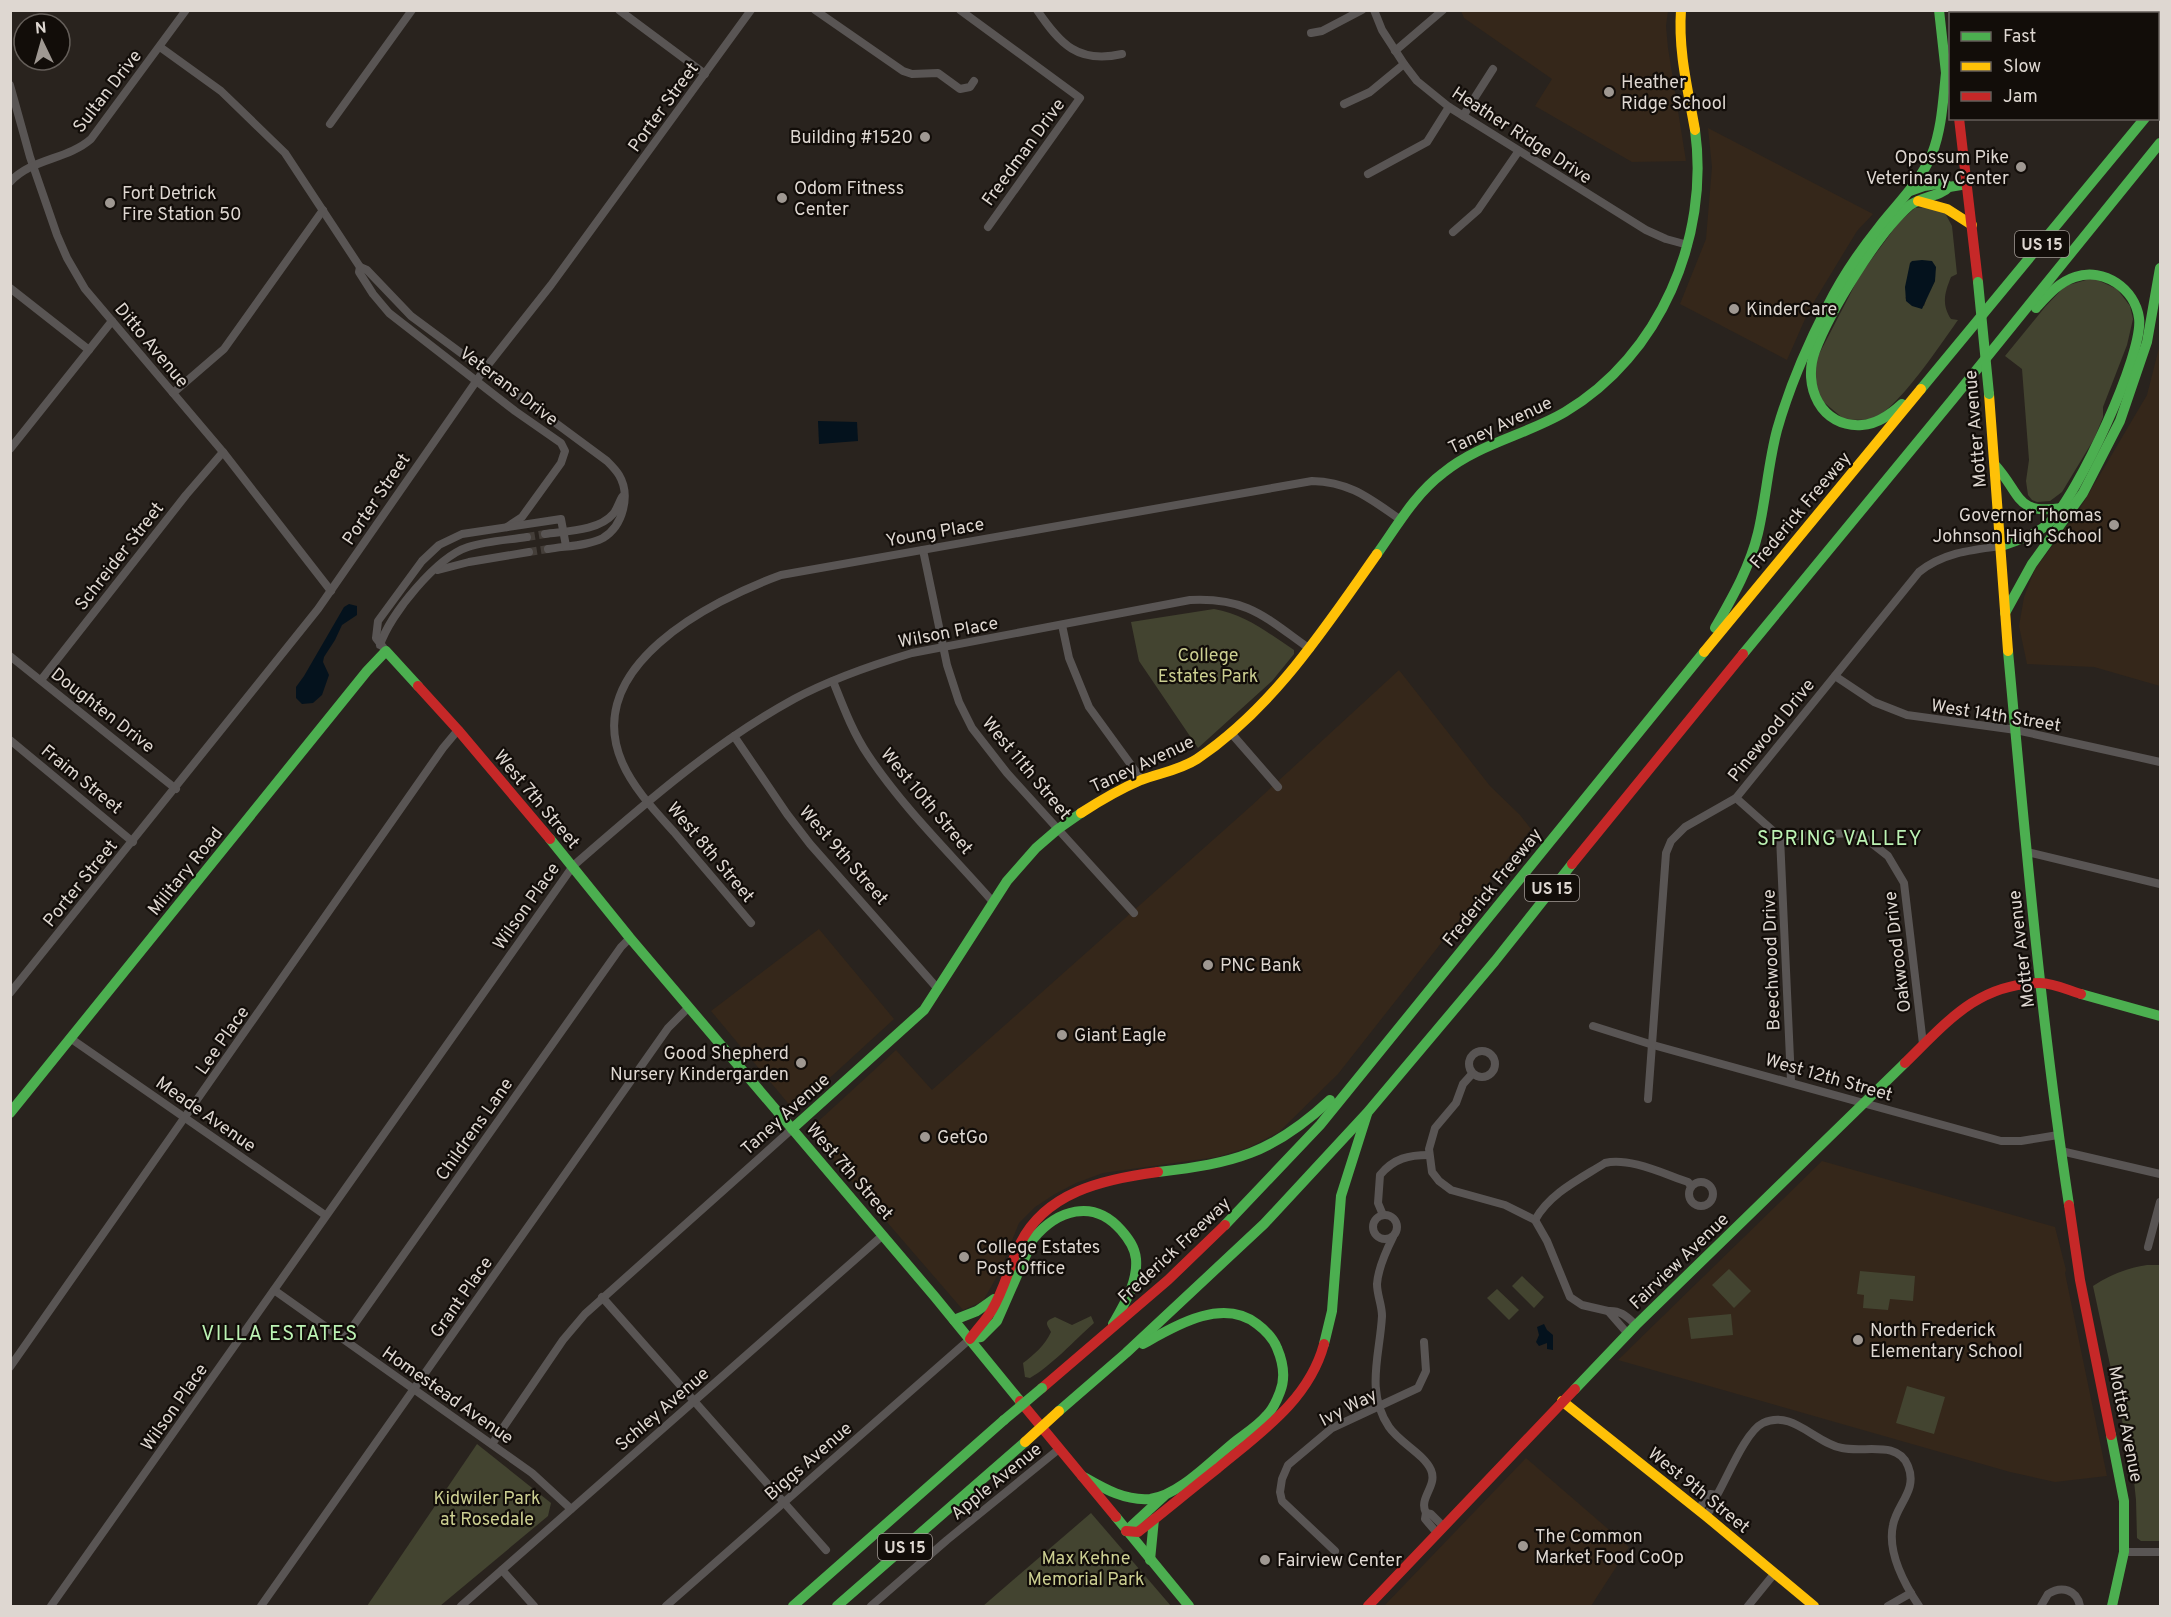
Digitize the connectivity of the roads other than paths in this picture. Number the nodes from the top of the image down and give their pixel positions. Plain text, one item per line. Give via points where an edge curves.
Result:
1 (186, 10) edge
2 (412, 10) edge
3 (620, 10) edge
4 (751, 10) edge
5 (815, 10) edge
6 (960, 10) edge
7 (1037, 10) edge
8 (1362, 10) edge
9 (1374, 10) edge
10 (1443, 10) edge
11 (1681, 10) edge
12 (1939, 10) edge
13 (1311, 33) dead end
14 (160, 47) junction
15 (1395, 51) junction
16 (1122, 54) dead end
17 (1404, 64) junction
18 (1493, 69) dead end
19 (705, 74) junction
20 (1948, 76) edge
21 (974, 81) dead end
22 (10, 85) edge
23 (1344, 104) dead end
24 (1449, 107) junction
25 (1463, 116) junction
26 (1959, 120) edge
27 (2143, 120) edge
28 (330, 124) dead end
29 (2160, 143) edge
30 (1518, 152) junction
31 (33, 165) junction
32 (1368, 174) dead end
33 (10, 182) edge
34 (1967, 184) junction
35 (1913, 196) junction
36 (323, 210) junction
37 (1972, 225) junction
38 (988, 227) dead end
39 (1453, 232) dead end
40 (1688, 245) junction
41 (360, 267) junction
42 (2160, 268) edge
43 (10, 288) edge
44 (112, 321) junction
45 (2008, 329) junction
46 (89, 350) junction
47 (484, 370) junction
48 (1938, 370) junction
49 (477, 381) junction
50 (173, 393) junction
51 (10, 449) edge
52 (223, 452) junction
53 (1995, 465) junction
54 (624, 492) junction
55 (2062, 508) junction
56 (1401, 520) junction
57 (507, 527) junction
58 (563, 531) junction
59 (545, 534) tunnel mouth
60 (527, 537) tunnel mouth
61 (2052, 537) junction
62 (566, 546) junction
63 (2001, 546) junction
64 (548, 549) tunnel mouth
65 (923, 550) junction
66 (529, 552) tunnel mouth
67 (429, 575) junction
68 (331, 591) junction
69 (2005, 614) junction
70 (1062, 626) junction
71 (383, 648) junction
72 (942, 648) junction
73 (1310, 649) junction
74 (10, 656) edge
75 (1692, 666) junction
76 (1835, 675) junction
77 (41, 680) junction
78 (833, 681) junction
79 (458, 730) junction
80 (2016, 730) junction
81 (1231, 733) junction
82 (734, 736) junction
83 (10, 740) edge
84 (2160, 762) edge
85 (1142, 780) junction
86 (1278, 787) dead end
87 (176, 789) junction
88 (1736, 798) junction
89 (648, 802) junction
90 (1058, 829) junction
91 (1780, 837) junction
92 (133, 842) junction
93 (2026, 852) junction
94 (573, 866) junction
95 (2160, 884) edge
96 (993, 902) junction
97 (1134, 913) dead end
98 (751, 922) dead end
99 (630, 938) junction
100 (2042, 983) junction
101 (938, 989) junction
102 (10, 993) edge
103 (689, 1007) junction
104 (2160, 1016) edge
105 (1593, 1026) dead end
106 (70, 1038) junction
107 (1923, 1044) junction
108 (1653, 1045) junction
109 (1377, 1056) junction
110 (1472, 1074) dead end
111 (1791, 1082) junction
112 (1648, 1099) dead end
113 (1864, 1104) junction
114 (10, 1113) edge
115 (1367, 1113) junction
116 (185, 1118) junction
117 (792, 1129) junction
118 (2058, 1135) junction
119 (2061, 1151) junction
120 (1429, 1155) junction
121 (2160, 1174) edge
122 (1692, 1186) dead end
123 (2160, 1202) edge
124 (325, 1215) junction
125 (1383, 1215) junction
126 (1535, 1220) junction
127 (883, 1235) junction
128 (1393, 1237) junction
129 (2148, 1247) dead end
130 (274, 1290) junction
131 (997, 1295) junction
132 (602, 1297) junction
133 (1608, 1311) junction
134 (954, 1320) junction
135 (1636, 1325) junction
136 (1108, 1333) junction
137 (1628, 1334) junction
138 (344, 1339) junction
139 (970, 1339) junction
140 (1424, 1342) dead end
141 (1126, 1353) junction
142 (10, 1367) edge
143 (413, 1391) junction
144 (694, 1401) junction
145 (1562, 1401) junction
146 (1379, 1407) junction
147 (492, 1444) junction
148 (1059, 1449) junction
149 (1082, 1476) junction
150 (1164, 1496) junction
151 (783, 1502) junction
152 (571, 1509) junction
153 (1702, 1513) junction
154 (1154, 1519) junction
155 (1440, 1530) junction
156 (1126, 1531) junction
157 (826, 1550) dead end
158 (1335, 1551) dead end
159 (2124, 1552) junction
160 (2160, 1552) edge
161 (1150, 1560) junction
162 (502, 1570) junction
163 (1774, 1574) junction
164 (1911, 1593) junction
165 (51, 1606) edge
166 (261, 1606) edge
167 (460, 1606) edge
168 (534, 1606) edge
169 (666, 1606) edge
170 (793, 1606) edge
171 (837, 1606) edge
172 (871, 1606) edge
173 (1189, 1606) edge
174 (1368, 1606) edge
175 (1748, 1606) edge
176 (1814, 1606) edge
177 (1888, 1606) edge
178 (1919, 1606) edge
179 (2041, 1606) edge
180 (2080, 1606) edge
181 (2112, 1606) edge

1 - 14 street, Sultan Drive
2 - 28 street
3 - 19 street
4 - 19 street, Porter Street
5 - 21 street via 903,71 938,73 960,89 970,87
6 - 38 street, Freedman Drive via 1080,98
7 - 16 street via 1054,35 1070,49 1090,56
8 - 13 street
9 - 15 street, Heather Ridge Drive
10 - 15 street
11 - 40 main road, Taney Avenue via 1680,46 1698,167
12 - 20 main road
14 - 31 street, Sultan Drive via 91,139 75,150
14 - 36 street, Veterans Drive via 221,91 285,153
15 - 17 street, Heather Ridge Drive
17 - 23 street via 1370,92
17 - 24 street, Heather Ridge Drive via 1417,81
18 - 25 street
19 - 47 street, Porter Street
20 - 35 main road via 1935,144
22 - 31 street, Ditto Avenue
24 - 25 street, Heather Ridge Drive
24 - 32 street via 1427,142
25 - 30 street, Heather Ridge Drive
26 - 34 main road, Motter Avenue
27 - 48 main road, Frederick Freeway / US 15
29 - 45 main road, US 15
30 - 39 street via 1478,210
30 - 40 street, Heather Ridge Drive via 1646,230
31 - 33 street, Sultan Drive
31 - 44 street, Ditto Avenue via 67,258 85,290
34 - 35 main road via 1933,184
34 - 37 main road, Motter Avenue
35 - 37 main road via 1942,205
35 - 48 main road via 1853,280 1814,356 1810,380 1821,408 1830,416 1841,422 1866,424 1896,409 1920,382
35 - 75 main road via 1894,207 1860,253 1821,318 1789,390 1774,444 1758,534 1745,571
36 - 41 street, Veterans Drive
36 - 50 street via 224,350
37 - 53 main road, Motter Avenue, bridge
40 - 56 main road, Taney Avenue via 1673,288 1654,323 1609,379 1559,416 1448,468
41 - 47 street, Veterans Drive via 411,316
41 - 49 street, Veterans Drive via 359,272 389,313
42 - 61 main road via 2147,342 2129,399 2092,477
43 - 46 street
44 - 46 street
44 - 50 street, Ditto Avenue
45 - 55 main road via 2031,314 2067,280 2087,274 2118,283 2130,295 2139,314 2135,345 2112,412
45 - 115 main road, US 15
46 - 51 street
47 - 49 street, Porter Street
47 - 54 street, Veterans Drive via 607,461 619,474
48 - 75 main road, Frederick Freeway / US 15
49 - 57 street, Veterans Drive via 561,443 565,451 561,463 522,517
49 - 68 street, Porter Street
50 - 52 street, Ditto Avenue
52 - 68 street, Ditto Avenue
52 - 77 street, Schreider Street
53 - 55 main road via 2028,507 2043,511
53 - 63 main road, Motter Avenue
54 - 58 street via 614,514 603,522
54 - 62 street via 621,518 603,538
55 - 63 main road via 2043,529
56 - 65 street, Young Place via 1359,491 1336,483 1312,481
56 - 73 main road, Taney Avenue
57 - 58 street via 561,519
57 - 71 street via 462,534 422,561 378,621 376,638
58 - 59 street
58 - 62 street
60 - 67 street via 467,547
61 - 63 main road via 2018,550
61 - 69 main road via 2024,577
62 - 64 street
63 - 69 main road, Motter Avenue
63 - 76 street, Pinewood Drive via 1944,556 1930,563
65 - 72 street, West 11th Street
65 - 89 street, Young Place via 781,575 703,610 655,648 622,689 615,725 622,762
66 - 67 street via 441,568
67 - 71 street via 385,630
68 - 87 street, Porter Street
69 - 80 main road, Motter Avenue
70 - 72 street, Wilson Place
70 - 73 street, Wilson Place via 1210,599 1244,606
70 - 85 street via 1069,658 1089,707
71 - 79 main road, West 7th Street
71 - 106 main road, Military Road
72 - 78 street, Wilson Place via 878,663
72 - 90 street, West 11th Street via 952,685 972,728
73 - 81 main road, Taney Avenue
74 - 77 street, Doughten Drive
75 - 109 main road, Frederick Freeway / US 15
76 - 80 street, West 14th Street via 1896,712
76 - 88 street, Pinewood Drive
77 - 87 street, Doughten Drive
78 - 82 street, Wilson Place via 795,698
78 - 96 street, West 10th Street via 867,754 892,789
79 - 94 main road, West 7th Street
79 - 116 street, Lee Place
80 - 84 street, West 14th Street
80 - 93 main road, Motter Avenue
81 - 85 main road, Taney Avenue via 1180,768
81 - 86 street
82 - 89 street, Wilson Place
82 - 101 street, West 9th Street via 810,844
83 - 92 street, Fraim Street
85 - 90 main road, Taney Avenue via 1105,797
87 - 92 street, Porter Street
88 - 91 street
88 - 108 street, Pinewood Drive via 1685,827 1666,853
89 - 94 street, Wilson Place
89 - 98 street, West 8th Street
90 - 96 main road, Taney Avenue via 1023,862
90 - 97 street, West 11th Street
91 - 107 street, Oakwood Drive via 1851,833 1879,847 1894,864 1905,883
91 - 111 street, Beechwood Drive
92 - 102 street, Porter Street
93 - 95 street
93 - 100 main road, Motter Avenue
94 - 99 main road, West 7th Street
94 - 124 street, Wilson Place
96 - 101 main road, Taney Avenue
99 - 103 main road, West 7th Street
99 - 138 street, Childrens Lane
100 - 104 main road
100 - 107 main road, Fairview Avenue via 2007,987 1981,996
100 - 118 main road, Motter Avenue
101 - 117 main road, Taney Avenue via 919,1015
103 - 117 main road, West 7th Street
103 - 143 street, Grant Place via 668,1029
105 - 108 street, West 12th Street
106 - 114 main road, Military Road
106 - 116 street, Meade Avenue
107 - 113 main road, Fairview Avenue
108 - 111 street, West 12th Street
108 - 112 street, Pinewood Drive
109 - 131 main road via 1306,1122 1260,1150 1227,1162 1116,1180 1056,1203 1031,1224
109 - 136 main road, Frederick Freeway / US 15 via 1249,1202
110 - 120 street via 1456,1103 1435,1128
111 - 113 street, West 12th Street
113 - 118 street, West 12th Street via 2001,1141
113 - 135 main road, Fairview Avenue
115 - 141 main road, US 15 via 1264,1224
115 - 154 main road via 1364,1133 1341,1192 1329,1327 1320,1360 1296,1399 1275,1422
116 - 124 street, Meade Avenue
116 - 142 street, Lee Place
117 - 127 main road, West 7th Street
117 - 132 street, Taney Avenue
118 - 119 main road, Motter Avenue
119 - 121 street
119 - 159 main road, Motter Avenue via 2080,1280 2124,1501
120 - 125 street via 1406,1156 1380,1175 1378,1203
120 - 126 street via 1432,1172 1444,1186 1504,1205
122 - 126 street via 1613,1161 1554,1196
123 - 129 street
124 - 130 street, Wilson Place
125 - 128 street via 1396,1222
125 - 128 street via 1374,1222 1374,1230 1381,1239
126 - 133 street via 1570,1297 1582,1305
127 - 134 main road, West 7th Street
127 - 144 street, Schley Avenue
128 - 146 street via 1377,1283 1382,1317 1375,1362
130 - 138 street, Homestead Avenue
130 - 165 street, Wilson Place
131 - 134 main road via 976,1311
131 - 139 main road via 992,1309
132 - 144 street
132 - 147 street, Taney Avenue via 563,1340
133 - 135 street via 1623,1313
133 - 137 street
134 - 139 main road, West 7th Street
135 - 137 main road, Fairview Avenue
136 - 139 main road via 1133,1284 1135,1251 1112,1222 1090,1212 1077,1212 1061,1214 1044,1225 1033,1239 997,1321 981,1337
136 - 170 main road, Frederick Freeway / US 15, bridge
137 - 145 main road, Fairview Avenue
138 - 143 street, Homestead Avenue
139 - 148 main road, West 7th Street
139 - 151 street, Biggs Avenue
140 - 146 street, Ivy Way via 1426,1371 1418,1388
141 - 150 main road via 1183,1323 1208,1314 1229,1313 1257,1323 1273,1339 1282,1358 1280,1394 1268,1415
141 - 171 main road, US 15, bridge
143 - 147 street, Homestead Avenue
143 - 166 street, Grant Place
144 - 151 street
144 - 152 street, Schley Avenue
145 - 153 main road, West 9th Street
145 - 155 main road, Fairview Avenue
146 - 155 street via 1395,1434 1430,1468 1433,1478 1424,1505 1425,1519
146 - 158 street, Ivy Way via 1332,1428 1288,1465 1282,1479 1282,1501
147 - 152 street, Homestead Avenue via 532,1473
148 - 149 main road, West 7th Street
148 - 172 street, Apple Avenue
149 - 150 main road via 1129,1499
149 - 156 main road, West 7th Street
150 - 156 main road
151 - 157 street
151 - 169 street, Biggs Avenue
152 - 162 street, Schley Avenue
153 - 163 main road, West 9th Street
153 - 164 street via 1718,1499 1716,1495 1745,1440 1757,1426 1774,1419 1786,1420 1842,1448 1895,1452 1904,1459 1911,1474 1909,1494 1894,1521 1892,1536
154 - 156 main road via 1138,1532
154 - 161 main road
155 - 174 main road, Fairview Avenue
156 - 161 main road, West 7th Street
159 - 160 street
159 - 181 main road, Motter Avenue
161 - 173 main road, West 7th Street
162 - 167 street, Schley Avenue
162 - 168 street
163 - 175 street
163 - 176 main road, West 9th Street
164 - 177 street
164 - 178 street
179 - 180 street via 2048,1593 2059,1589 2076,1596

